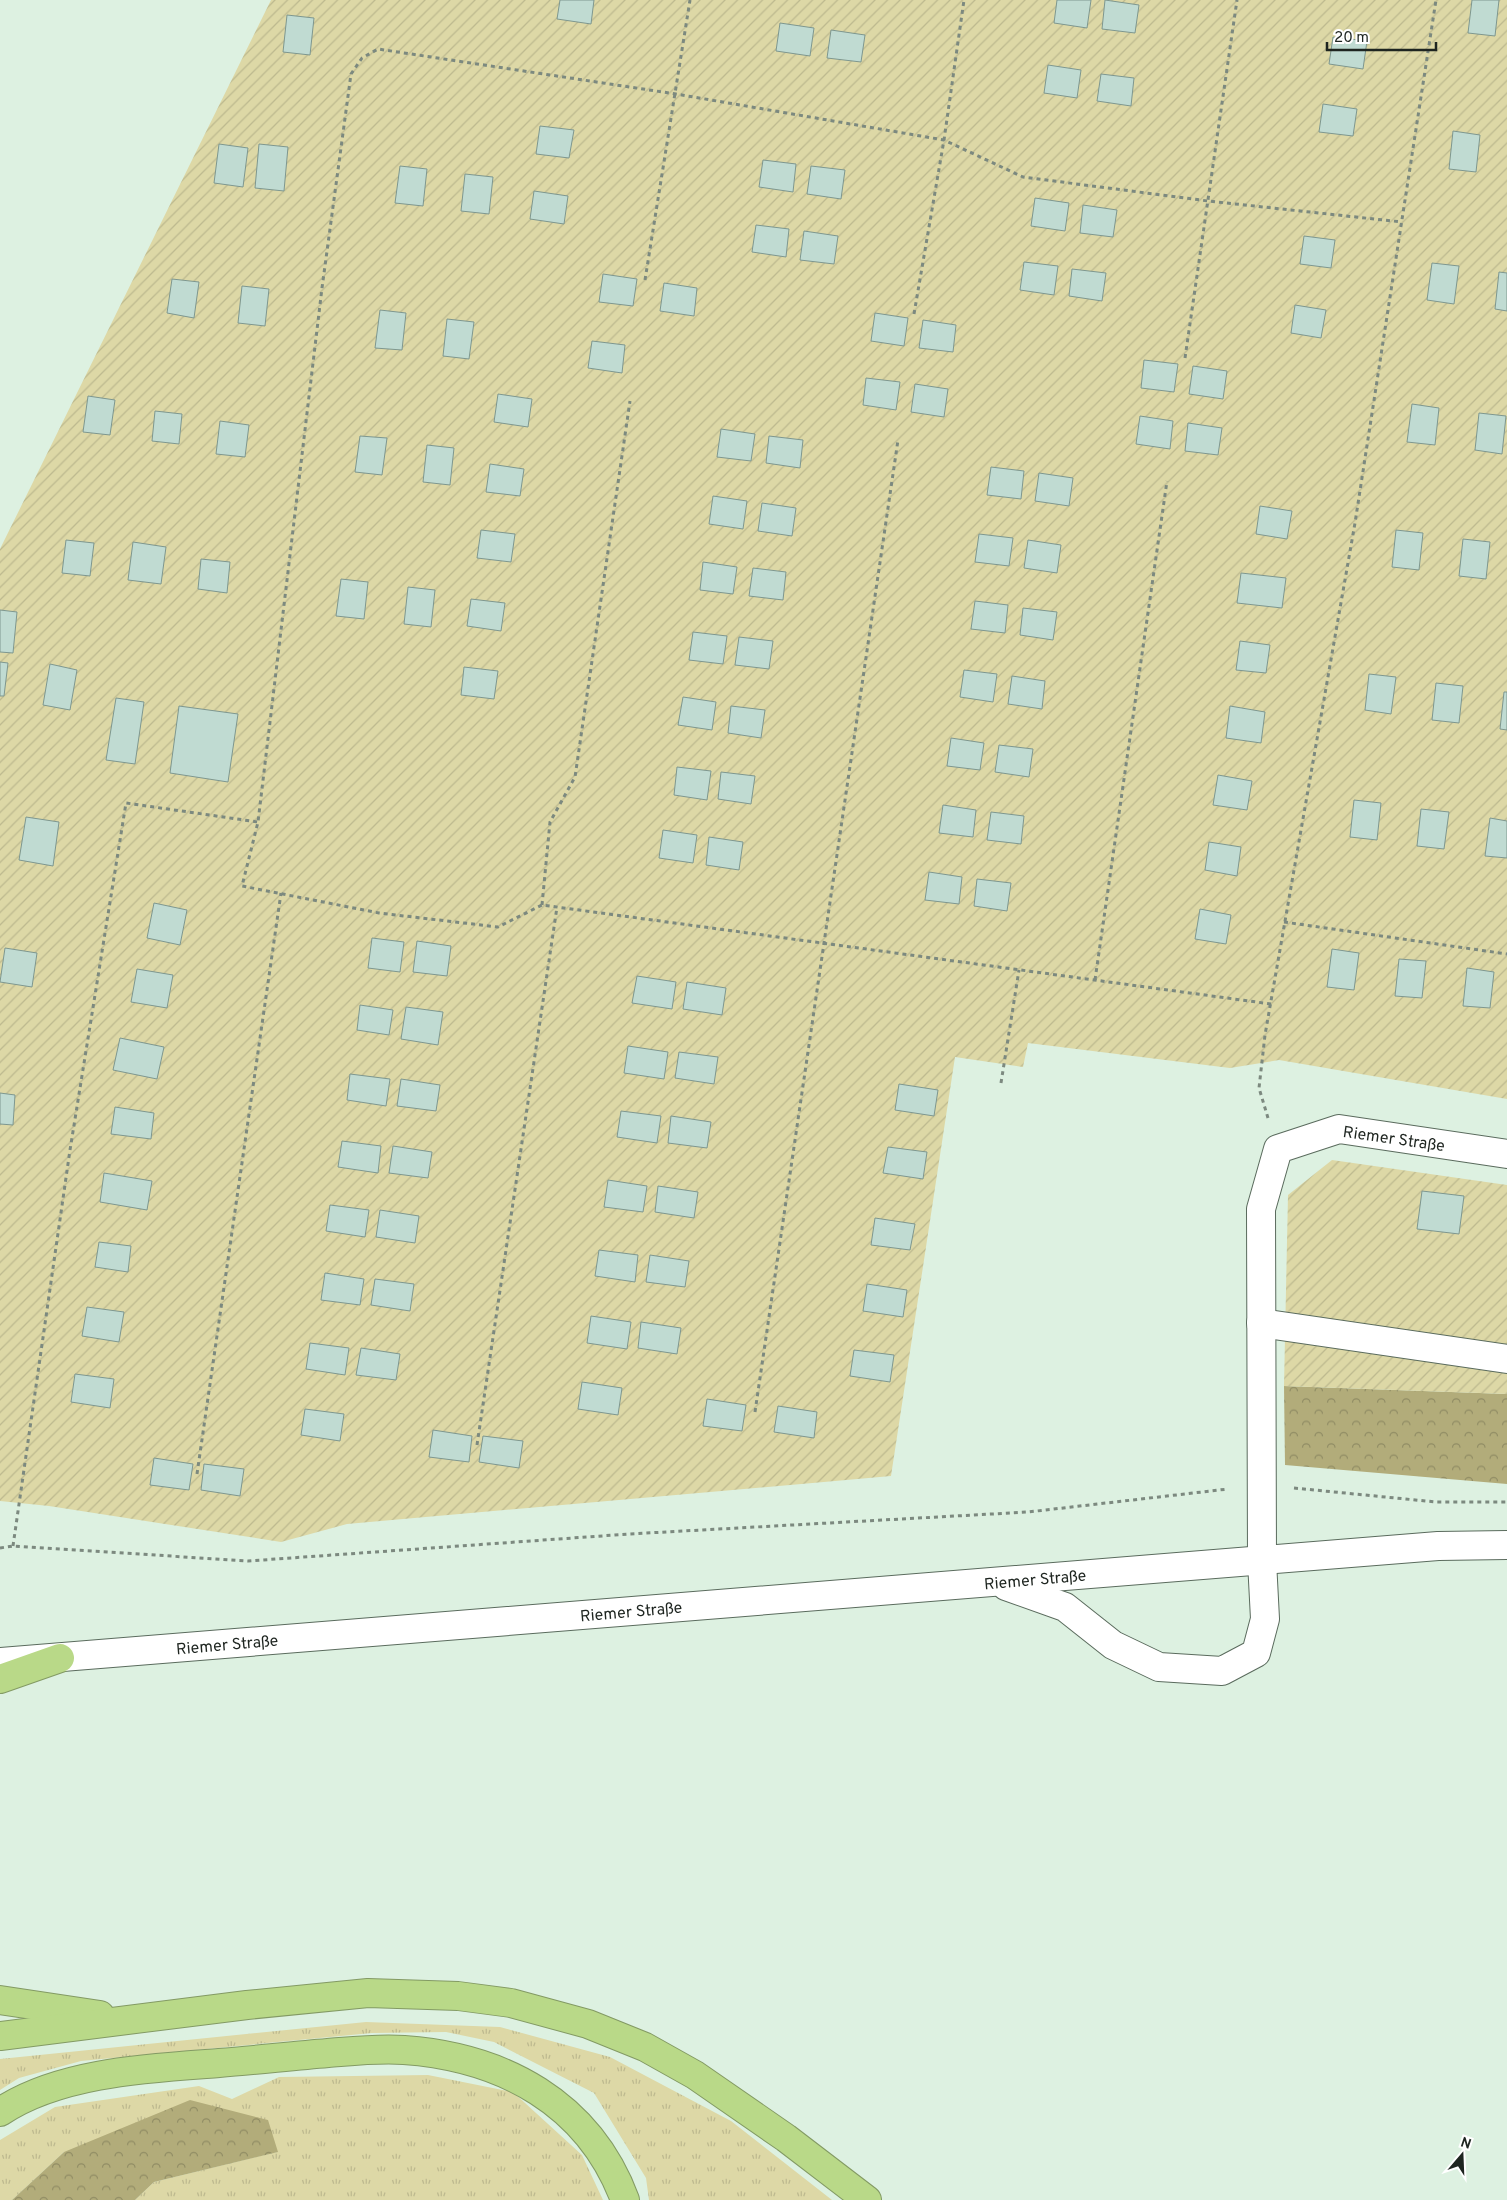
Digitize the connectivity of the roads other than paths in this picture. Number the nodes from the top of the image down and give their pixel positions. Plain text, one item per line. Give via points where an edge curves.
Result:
1 (1507, 1154) edge
2 (1262, 1323) junction
3 (1507, 1359) edge
4 (1507, 1545) edge
5 (1262, 1561) junction
6 (996, 1583) junction
7 (60, 1658) junction
8 (0, 1662) edge
9 (0, 1679) edge
10 (0, 2000) edge
11 (137, 2020) junction
12 (0, 2036) edge
13 (0, 2112) edge
14 (624, 2200) edge
15 (867, 2200) edge

1 - 2 street, Riemer Straße via 1339,1129 1278,1149 1262,1209
2 - 3 street
2 - 5 street
4 - 5 street, Riemer Straße via 1438,1546
5 - 6 street, Riemer Straße
5 - 6 street via 1265,1619 1256,1654 1222,1671 1159,1667 1113,1645 1065,1607
6 - 7 street, Riemer Straße
7 - 8 street, Riemer Straße
7 - 9 highway
10 - 11 highway
11 - 12 highway
11 - 15 highway via 247,2004 368,1993 458,1996 511,2003 588,2024 645,2047 702,2080
13 - 14 highway via 41,2091 125,2072 360,2051 403,2050 438,2054 503,2073 554,2101 593,2140

